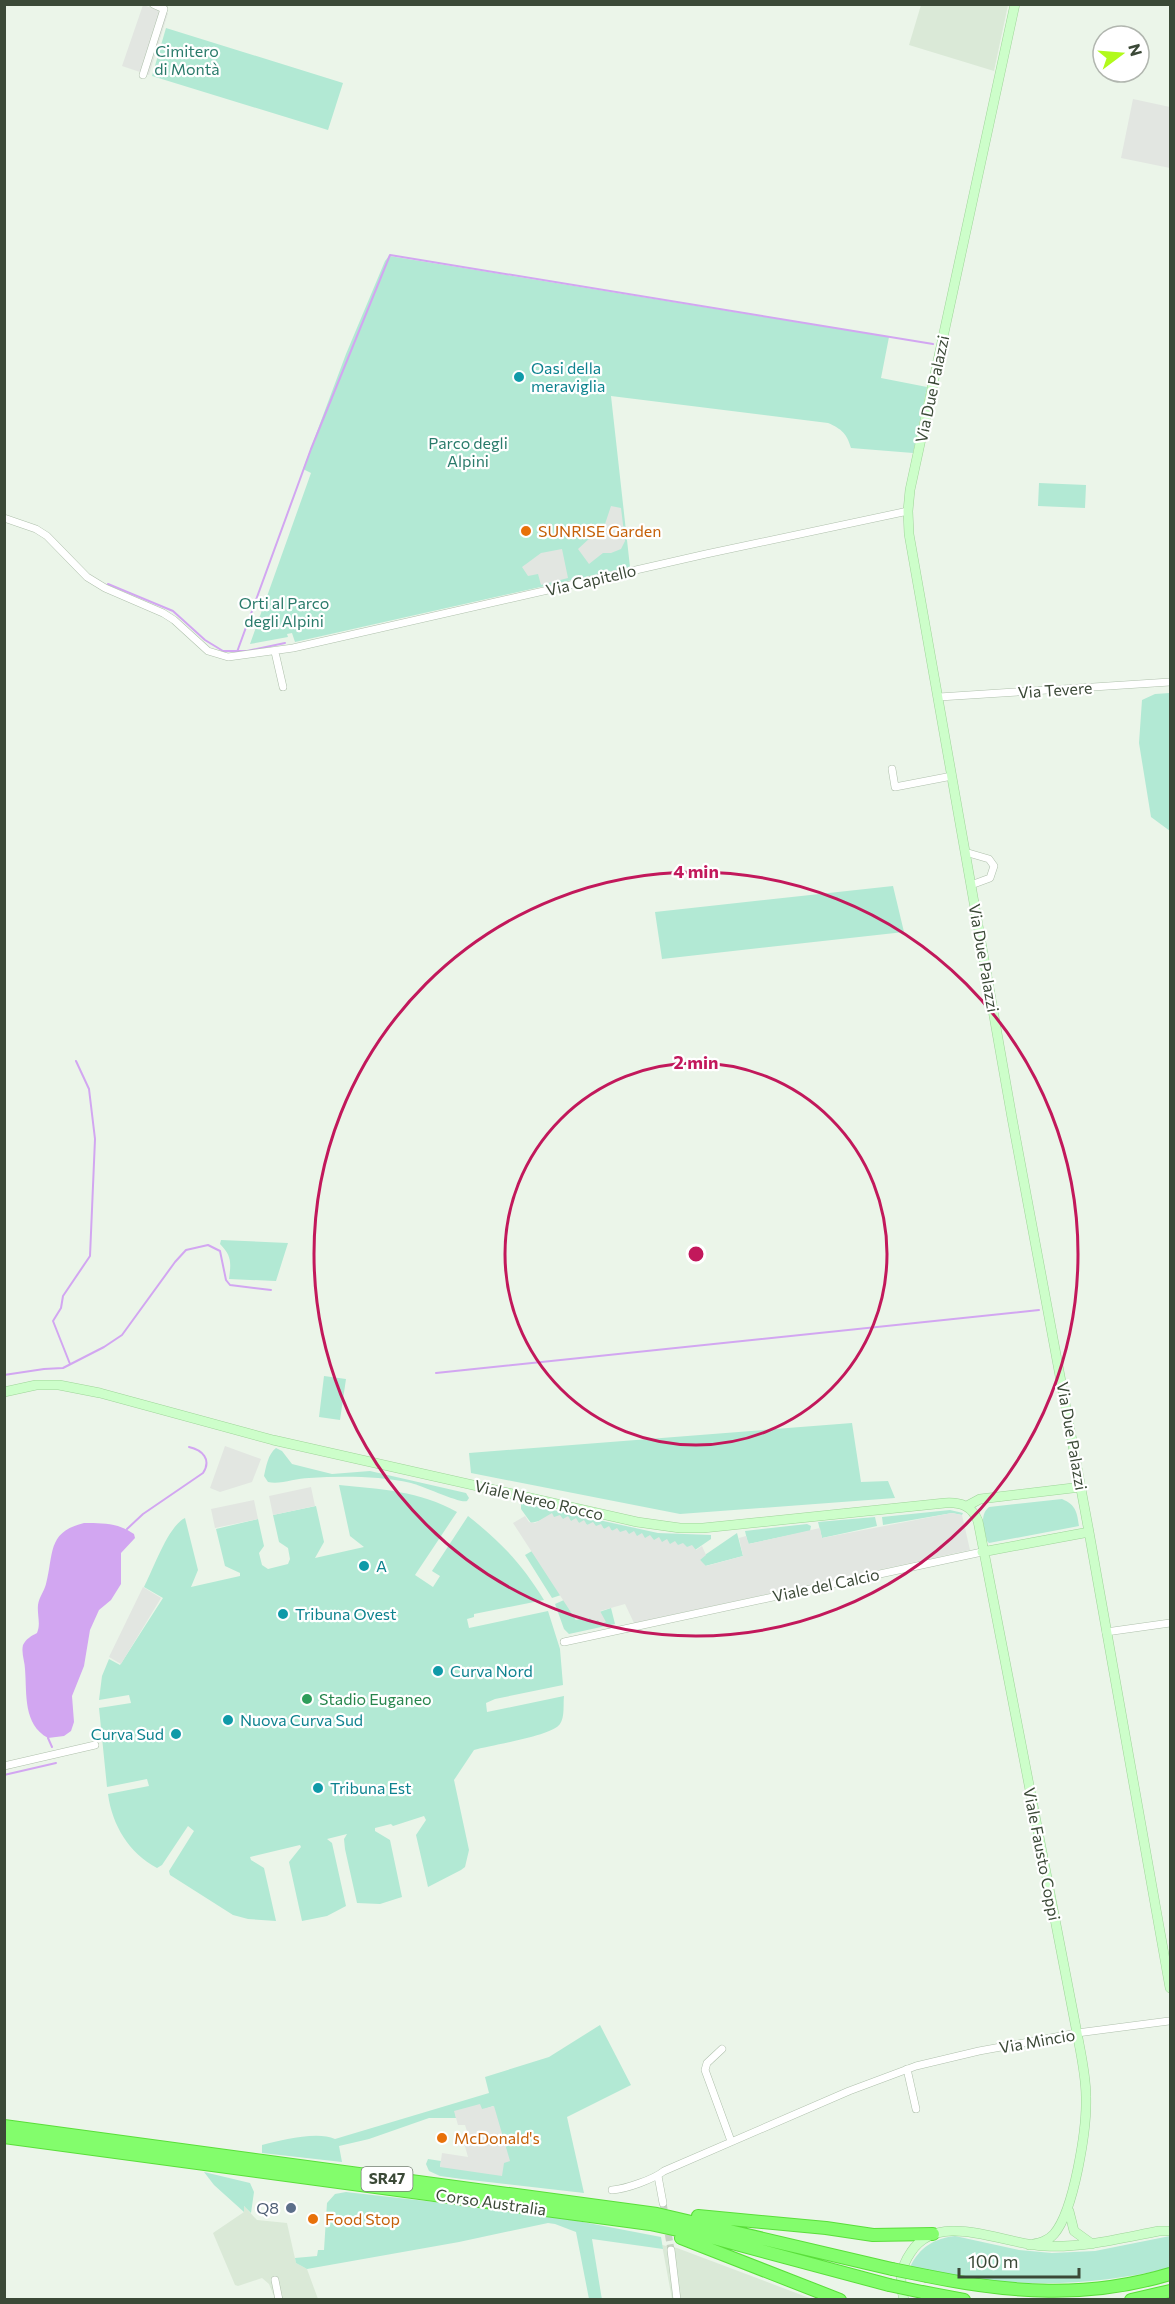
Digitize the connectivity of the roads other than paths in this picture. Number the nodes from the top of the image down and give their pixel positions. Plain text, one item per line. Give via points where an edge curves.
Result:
1 (153, 4) edge
2 (1015, 4) edge
3 (143, 75) dead end
4 (908, 511) junction
5 (4, 518) edge
6 (274, 652) junction
7 (1170, 682) edge
8 (283, 687) dead end
9 (939, 697) junction
10 (892, 769) dead end
11 (952, 776) junction
12 (965, 852) junction
13 (971, 885) junction
14 (4, 1392) edge
15 (1081, 1487) junction
16 (967, 1506) junction
17 (1089, 1532) junction
18 (982, 1552) junction
19 (1170, 1623) edge
20 (1106, 1632) junction
21 (564, 1642) dead end
22 (95, 1745) dead end
23 (4, 1766) edge
24 (1166, 1945) edge
25 (1170, 1988) edge
26 (1169, 2021) dead end
27 (1077, 2033) junction
28 (722, 2049) dead end
29 (907, 2069) junction
30 (916, 2109) dead end
31 (4, 2126) edge
32 (4, 2137) edge
33 (731, 2141) junction
34 (658, 2176) junction
35 (612, 2190) dead end
36 (1068, 2205) junction
37 (660, 2208) junction
38 (610, 2218) junction
39 (1170, 2231) edge
40 (933, 2234) junction
41 (1092, 2244) junction
42 (1029, 2246) junction
43 (671, 2250) tunnel mouth
44 (1170, 2274) edge
45 (275, 2280) dead end
46 (1170, 2291) edge
47 (279, 2300) edge
48 (677, 2300) edge
49 (840, 2300) edge
50 (904, 2300) edge
51 (964, 2300) edge
52 (1131, 2300) edge

1 - 3 street via 164,9
2 - 4 street, Via Due Palazzi
4 - 6 street, Via Capitello
4 - 9 street, Via Due Palazzi via 914,567
5 - 6 street, Via Capitello via 47,536 87,577 163,613 208,651 228,657
6 - 8 street
7 - 9 street, Via Tevere
9 - 11 street, Via Due Palazzi
10 - 11 street via 895,787
11 - 12 street, Via Due Palazzi
12 - 13 street, Via Due Palazzi
12 - 13 street, Via Due Palazzi via 989,859 994,866 990,878
13 - 15 street, Via Due Palazzi
14 - 16 street, Viale Nereo Rocco via 59,1385 100,1393 284,1442 614,1517 680,1528 739,1526 953,1502
15 - 16 street, Viale Nereo Rocco via 980,1499
15 - 17 street, Via Due Palazzi
16 - 18 street, Viale Fausto Coppi via 978,1521
17 - 18 street, Viale del Calcio
17 - 20 street, Via Due Palazzi
18 - 21 street, Viale del Calcio
18 - 27 street, Viale Fausto Coppi
19 - 20 street
20 - 24 street, Via Due Palazzi
22 - 23 street
24 - 25 street, Via Due Palazzi
26 - 27 street, Via Mincio
27 - 29 street, Via Mincio via 979,2050
27 - 36 street, Viale Fausto Coppi via 1087,2095 1083,2141
28 - 33 street via 705,2070
29 - 30 street
29 - 33 street, Via Mincio
31 - 37 highway, Corso Australia / SR47
32 - 38 highway, Corso Australia / SR47
33 - 34 street, Via Mincio
34 - 35 street, Via Mincio
34 - 37 street
36 - 41 street via 1074,2231
36 - 42 street, Viale Fausto Coppi via 1052,2236
37 - 40 highway, SR47 via 873,2235
37 - 44 highway, Corso Australia / SR47, bridge via 892,2269 996,2289 1094,2289
38 - 49 highway, SR47 via 699,2244
38 - 51 highway, Corso Australia / SR47, bridge via 682,2231 889,2285
39 - 41 street, SR47
40 - 42 street, SR47 via 957,2229
40 - 50 street via 914,2247 903,2264 900,2281
41 - 42 street, SR47
43 - 48 street
45 - 47 street
46 - 52 highway

